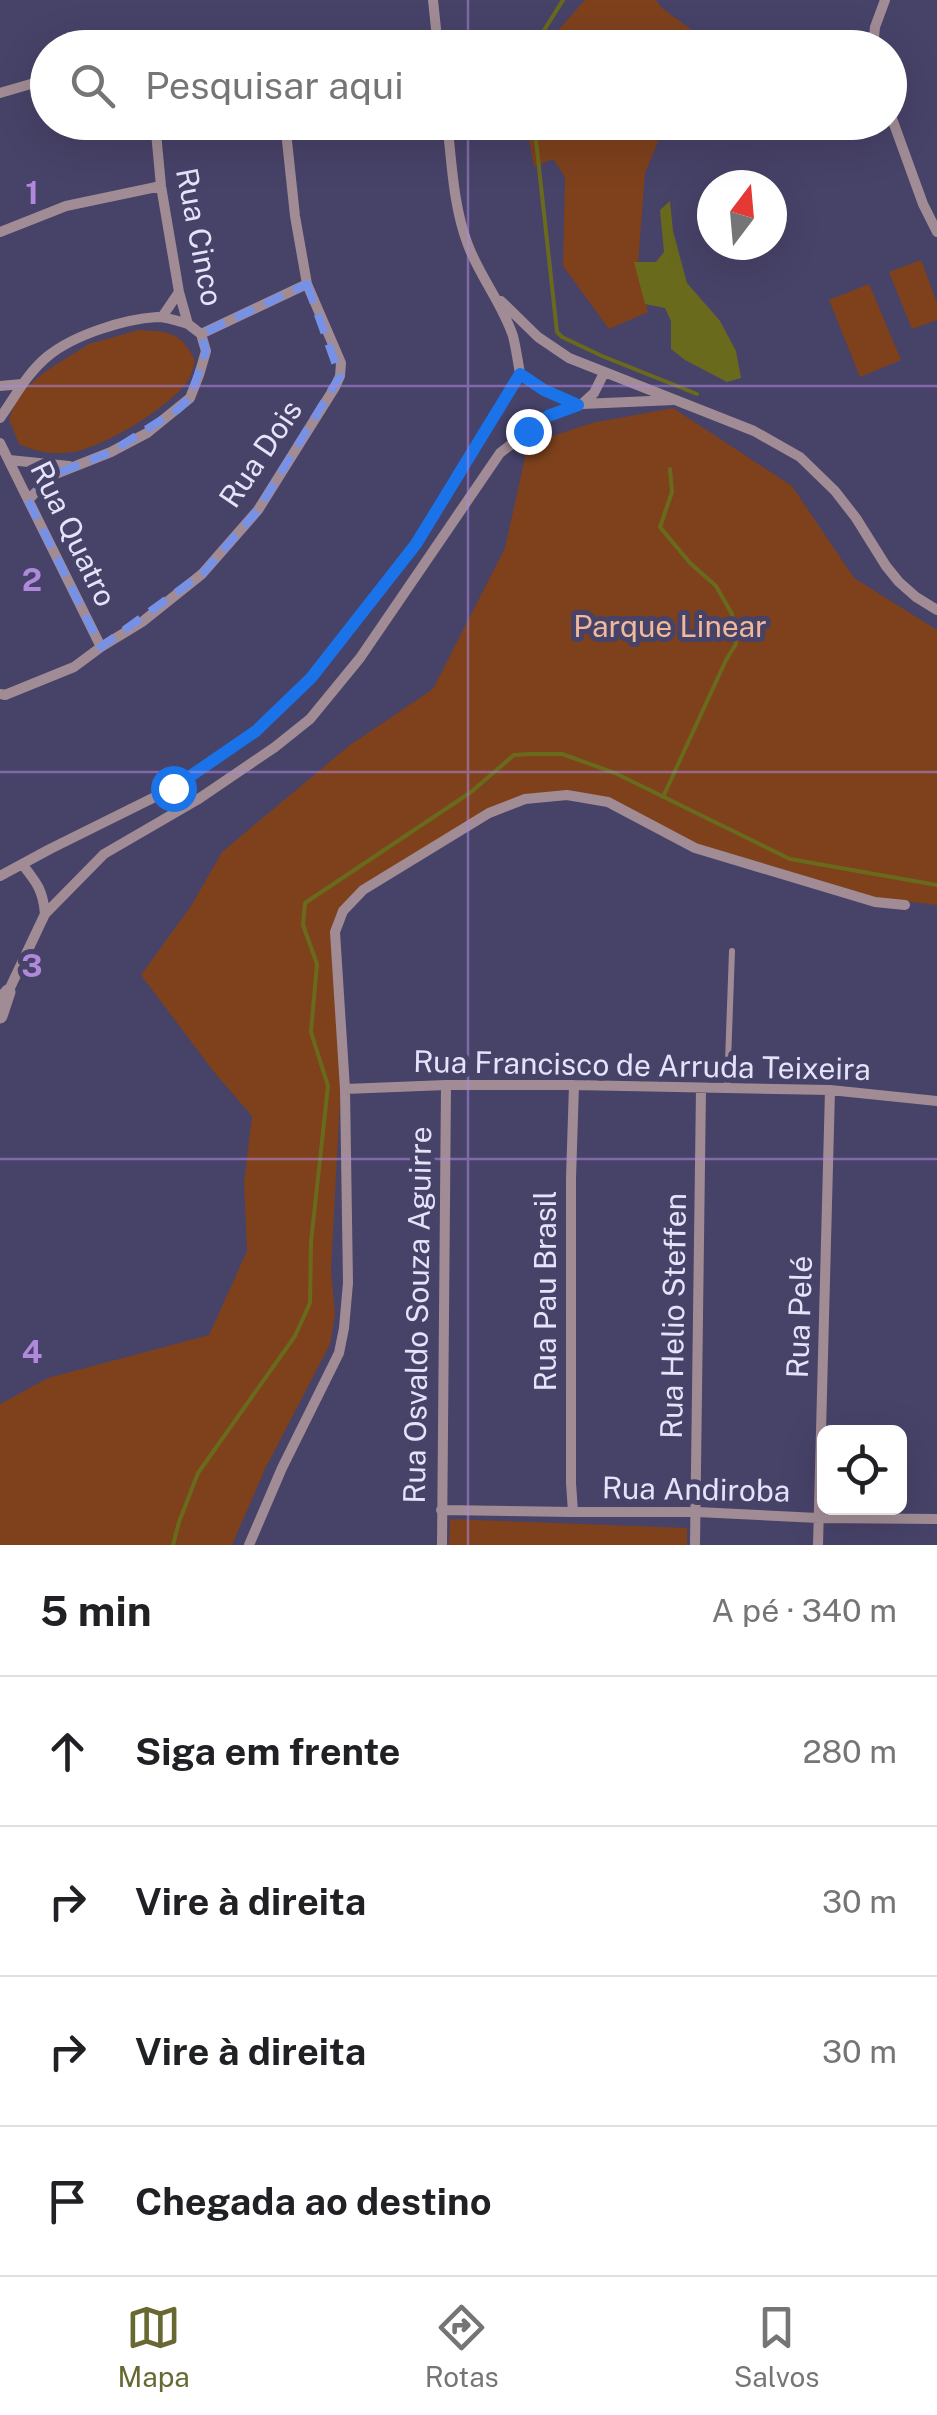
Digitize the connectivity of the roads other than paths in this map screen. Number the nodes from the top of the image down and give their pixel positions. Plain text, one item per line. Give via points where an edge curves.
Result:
1 (433, 0) edge
2 (885, 0) edge
3 (436, 30) edge
4 (874, 30) edge
5 (30, 85) edge
6 (0, 94) edge
7 (156, 140) edge
8 (287, 140) edge
9 (449, 140) edge
10 (900, 140) edge
11 (160, 186) junction
12 (0, 232) edge
13 (937, 232) edge
14 (307, 284) junction
15 (179, 292) junction
16 (492, 292) junction
17 (162, 317) junction
18 (188, 324) junction
19 (201, 334) junction
20 (604, 373) junction
21 (520, 374) junction
22 (22, 384) junction
23 (0, 386) edge
24 (674, 400) junction
25 (580, 404) junction
26 (0, 418) edge
27 (0, 443) edge
28 (8, 460) junction
29 (75, 466) junction
30 (28, 500) junction
31 (937, 610) edge
32 (100, 647) junction
33 (0, 694) edge
34 (22, 864) junction
35 (0, 876) edge
36 (905, 905) dead end
37 (45, 914) junction
38 (732, 951) dead end
39 (4, 994) edge
40 (0, 1016) edge
41 (446, 1084) junction
42 (574, 1085) junction
43 (701, 1088) junction
44 (345, 1089) junction
45 (727, 1089) junction
46 (830, 1090) junction
47 (937, 1101) edge
48 (572, 1498) joint
49 (442, 1510) junction
50 (573, 1512) junction
51 (697, 1512) junction
52 (818, 1518) junction
53 (937, 1519) edge
54 (248, 1545) edge
55 (442, 1545) edge
56 (696, 1545) edge
57 (818, 1545) edge

1 - 3 street
2 - 4 street
5 - 6 street
7 - 11 street, Rua Cinco
8 - 14 street, Rua Dois
9 - 16 street via 466,240
10 - 13 street
11 - 12 street via 66,206
11 - 15 street, Rua Cinco
14 - 19 street
14 - 32 street, Rua Dois via 340,363 335,387 258,510 202,574
15 - 17 street
15 - 18 street, Rua Cinco
16 - 20 street via 554,350
16 - 21 street via 513,337
17 - 18 street
17 - 22 street via 90,333 48,356
18 - 19 street, Rua Cinco
19 - 29 street, Rua Cinco via 206,351 190,398 147,433
20 - 24 street
20 - 25 street
21 - 25 street
21 - 34 street via 416,544 311,678 256,731 173,788
22 - 23 street
22 - 26 street
24 - 25 street
24 - 31 street via 754,430 800,457 856,518 899,582
25 - 37 street via 548,416 500,453 360,658 310,719 198,800 104,854
27 - 28 street, Rua Quatro
28 - 29 street, Rua Cinco
28 - 30 street, Rua Quatro
29 - 30 street, Rua Cinco via 52,475
30 - 32 street, Rua Quatro
32 - 33 street, Rua Dois via 74,667
34 - 35 street
34 - 37 street via 40,886
36 - 44 street via 695,848 608,802 567,795 525,798 362,890 342,911 335,932
37 - 39 street
38 - 45 lane
39 - 40 street
41 - 42 street, Rua Francisco de Arruda Teixeira
41 - 44 street, Rua Francisco de Arruda Teixeira
41 - 49 street, Rua Osvaldo Souza Aguirre
42 - 43 street, Rua Francisco de Arruda Teixeira
42 - 48 street, Rua Pau Brasil
43 - 45 street, Rua Francisco de Arruda Teixeira
43 - 51 street, Rua Helio Steffen
44 - 54 street via 348,1282 339,1352
45 - 46 street, Rua Francisco de Arruda Teixeira
46 - 47 street, Rua Francisco de Arruda Teixeira
46 - 52 street, Rua Pelé
48 - 50 street, Rua Andiroba
49 - 50 street, Rua Andiroba
49 - 55 street, Rua Osvaldo Souza Aguirre
50 - 51 street, Rua Andiroba
51 - 52 street, Rua Andiroba
51 - 56 street, Rua Helio Steffen
52 - 53 street, Rua Andiroba
52 - 57 street, Rua Pelé

